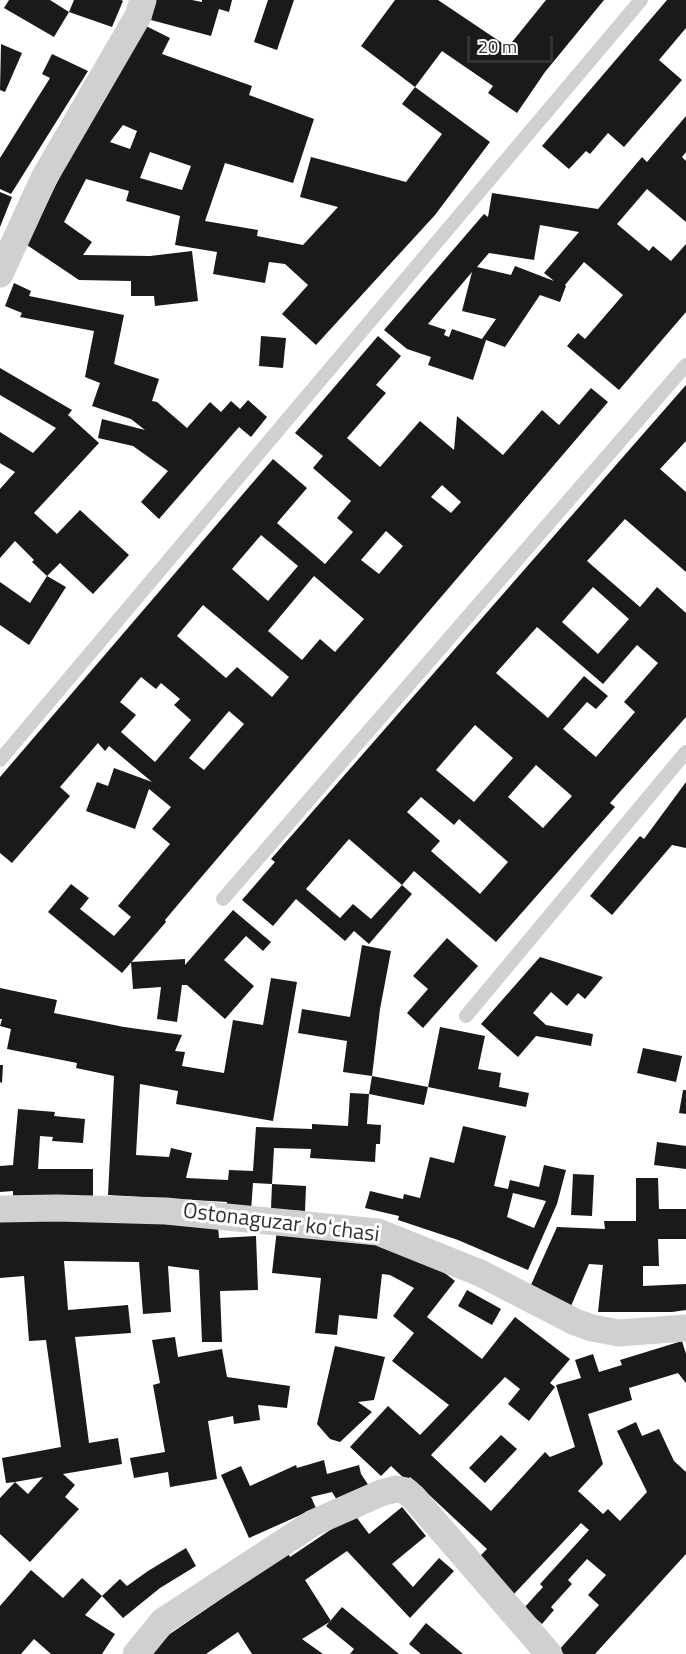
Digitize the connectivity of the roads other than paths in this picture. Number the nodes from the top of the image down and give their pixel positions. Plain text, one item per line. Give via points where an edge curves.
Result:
1 (143, 0) edge
2 (642, 0) edge
3 (0, 274) edge
4 (686, 365) edge
5 (686, 752) edge
6 (0, 760) edge
7 (223, 899) dead end
8 (466, 1016) dead end
9 (0, 1209) edge
10 (686, 1328) edge
11 (136, 1654) edge
12 (549, 1654) edge

1 - 3 street via 138,16 44,178
2 - 6 lane
4 - 7 lane
5 - 8 lane
9 - 10 street, Ostonaguzar koʻchasi via 166,1211 378,1232 480,1273 592,1328 619,1333
11 - 12 street via 162,1621 313,1523 396,1489 414,1498

